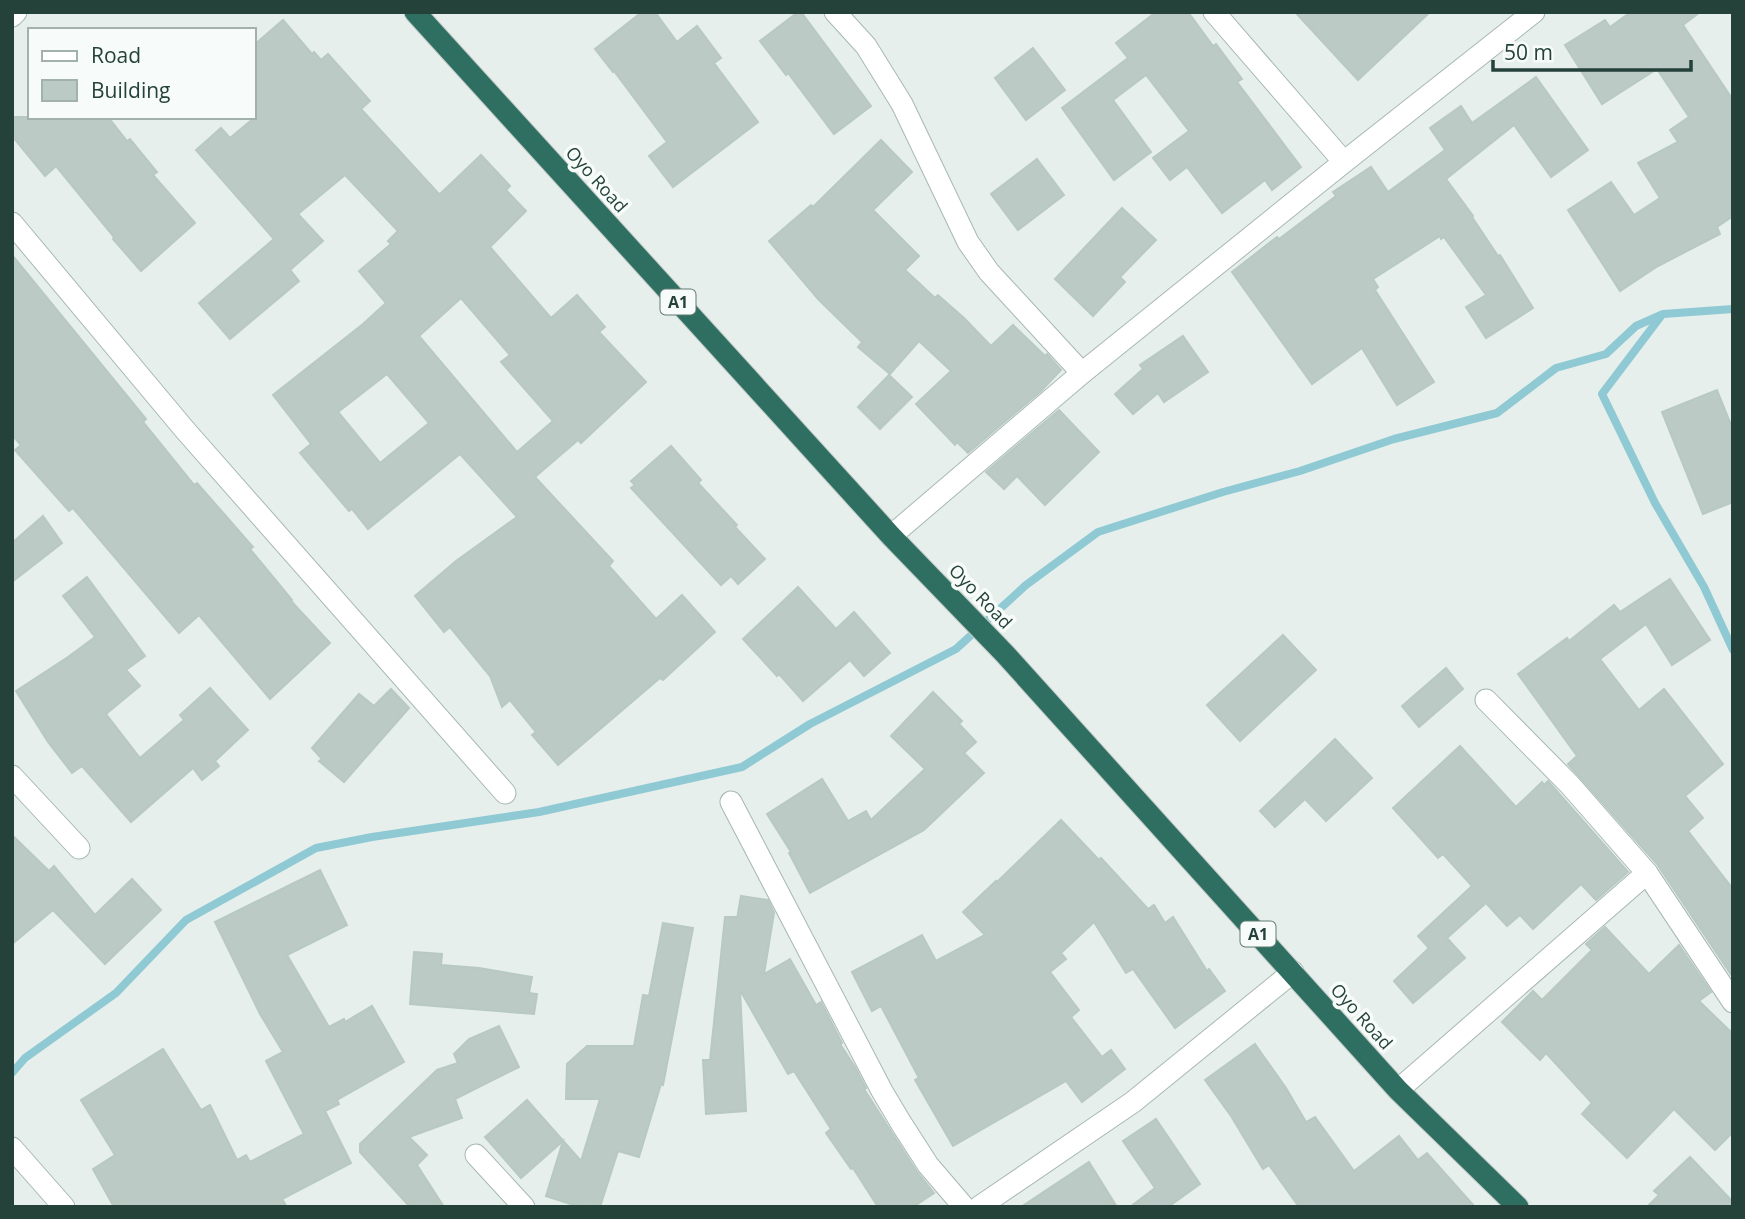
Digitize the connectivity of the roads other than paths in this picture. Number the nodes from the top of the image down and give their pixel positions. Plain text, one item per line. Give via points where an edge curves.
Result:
1 (16, 12) edge
2 (415, 12) edge
3 (835, 12) edge
4 (1214, 12) edge
5 (1534, 12) edge
6 (12, 16) edge
7 (1345, 162) junction
8 (12, 223) edge
9 (1082, 373) junction
10 (891, 536) junction
11 (1486, 700) dead end
12 (12, 776) edge
13 (505, 793) dead end
14 (731, 802) dead end
15 (79, 848) dead end
16 (1647, 873) junction
17 (1293, 972) junction
18 (1733, 1002) edge
19 (1398, 1090) junction
20 (12, 1148) edge
21 (476, 1155) dead end
22 (64, 1207) edge
23 (524, 1207) edge
24 (964, 1207) edge
25 (979, 1207) edge
26 (1518, 1207) edge

1 - 6 street
2 - 10 highway, Oyo Road / A1
3 - 9 street via 866,46 902,104 968,242 989,272
4 - 7 street
5 - 7 street
7 - 9 street
8 - 13 street via 185,430
9 - 10 street
10 - 17 highway, Oyo Road / A1 via 1005,654
11 - 16 street via 1570,785
12 - 15 street
14 - 24 street via 888,1102 928,1164
16 - 18 street
16 - 19 street
17 - 19 highway, Oyo Road / A1
17 - 25 street via 1133,1101
19 - 26 highway, Oyo Road / A1
20 - 22 street
21 - 23 street

